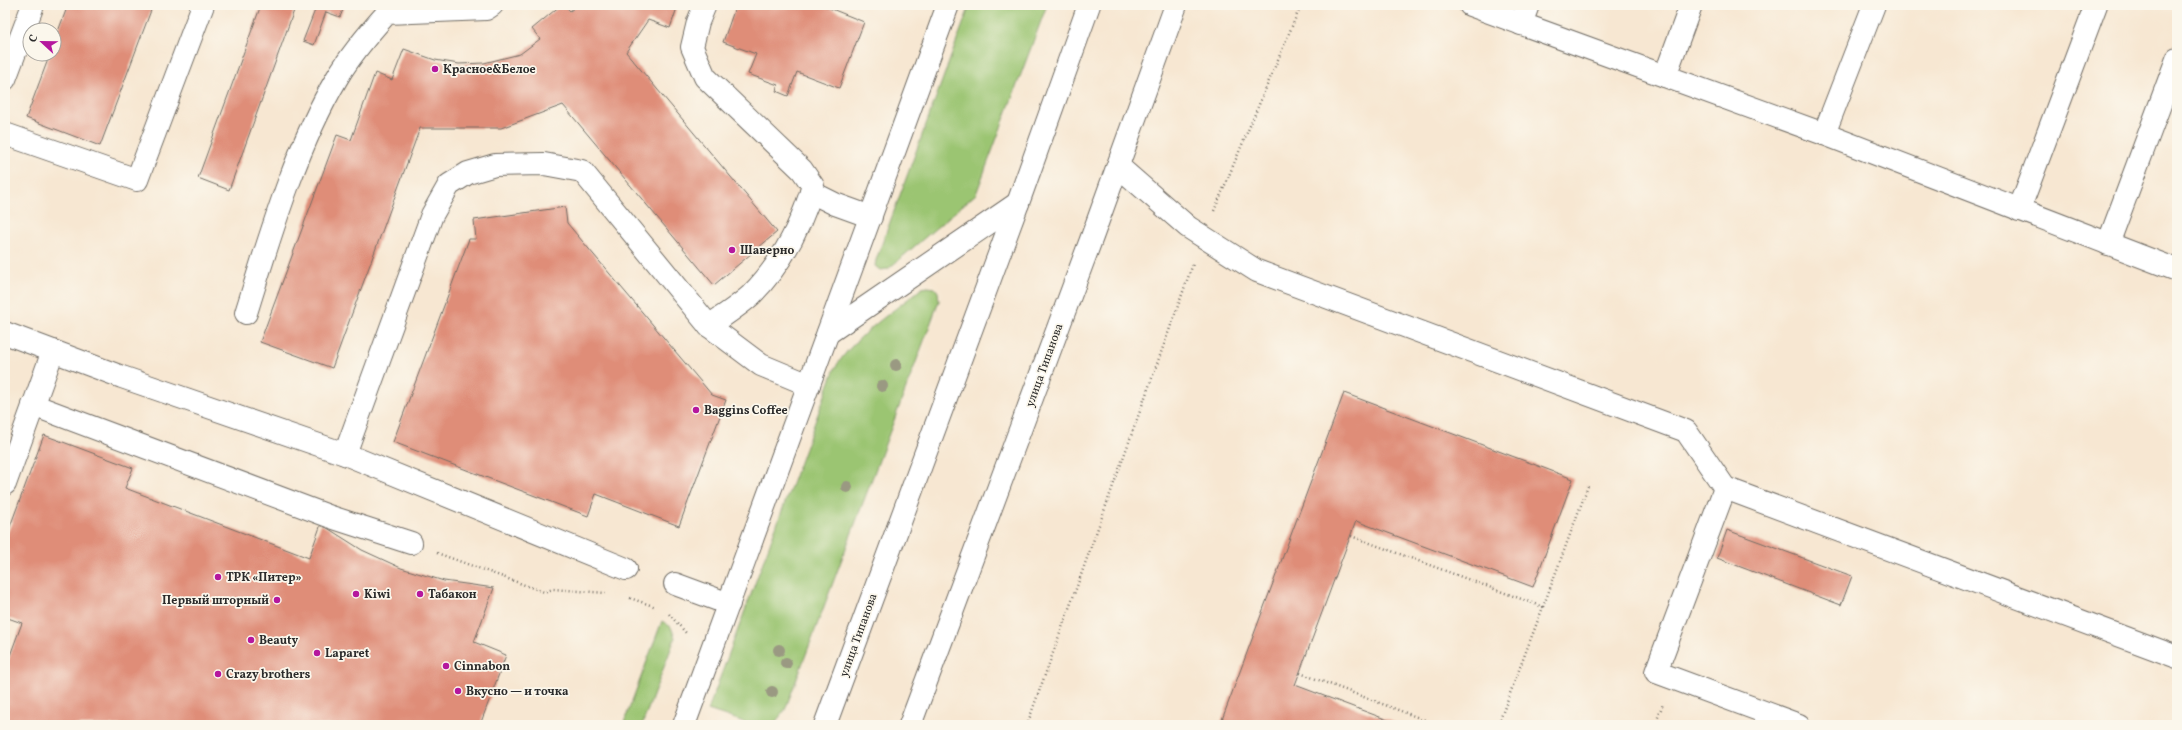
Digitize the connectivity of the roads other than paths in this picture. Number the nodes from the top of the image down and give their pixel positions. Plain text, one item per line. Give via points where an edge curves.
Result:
1 (33, 5) edge
2 (203, 5) edge
3 (492, 5) edge
4 (705, 5) edge
5 (948, 5) edge
6 (1089, 5) edge
7 (1176, 5) edge
8 (1470, 5) edge
9 (1691, 5) edge
10 (1874, 5) edge
11 (2096, 5) edge
12 (1525, 14) edge
13 (2177, 59) edge
14 (1665, 76) junction
15 (5, 79) edge
16 (5, 134) edge
17 (1824, 134) junction
18 (1118, 166) junction
19 (811, 192) junction
20 (1018, 203) junction
21 (2019, 210) junction
22 (871, 217) junction
23 (2108, 244) junction
24 (2177, 270) edge
25 (246, 313) dead end
26 (710, 326) junction
27 (5, 333) edge
28 (828, 333) junction
29 (53, 351) junction
30 (809, 385) junction
31 (34, 406) junction
32 (345, 454) junction
33 (5, 484) edge
34 (1725, 488) junction
35 (411, 543) road end
36 (626, 569) dead end
37 (675, 584) dead end
38 (729, 604) junction
39 (2177, 657) edge
40 (684, 725) edge
41 (825, 725) edge
42 (910, 725) edge
43 (1799, 725) edge

1 - 15 main road
2 - 16 main road via 137,180
3 - 25 main road via 486,9 387,13 361,42 337,78 312,127 276,217
4 - 19 main road via 692,47 705,77 802,170 813,186
5 - 22 main road
6 - 20 main road, улица Типанова
7 - 18 main road, улица Типанова
8 - 12 main road
9 - 14 main road
10 - 17 main road
11 - 21 main road
12 - 14 main road
13 - 23 main road
14 - 17 main road
17 - 21 main road
18 - 34 main road via 1188,227 1257,271 1686,431
18 - 42 main road, улица Типанова
19 - 22 main road
19 - 26 main road via 800,225 780,260 751,295
20 - 28 main road
20 - 41 main road, улица Типанова
21 - 23 main road
22 - 28 main road
23 - 24 main road
26 - 30 main road via 761,365
26 - 32 main road via 582,171 544,164 495,165 468,172 449,185 432,215
27 - 29 main road
28 - 30 main road
29 - 31 main road
29 - 32 main road
30 - 38 main road
31 - 33 main road
31 - 35 main road via 331,517
32 - 36 main road
34 - 39 main road
34 - 43 main road via 1656,672
37 - 38 main road
38 - 40 main road

